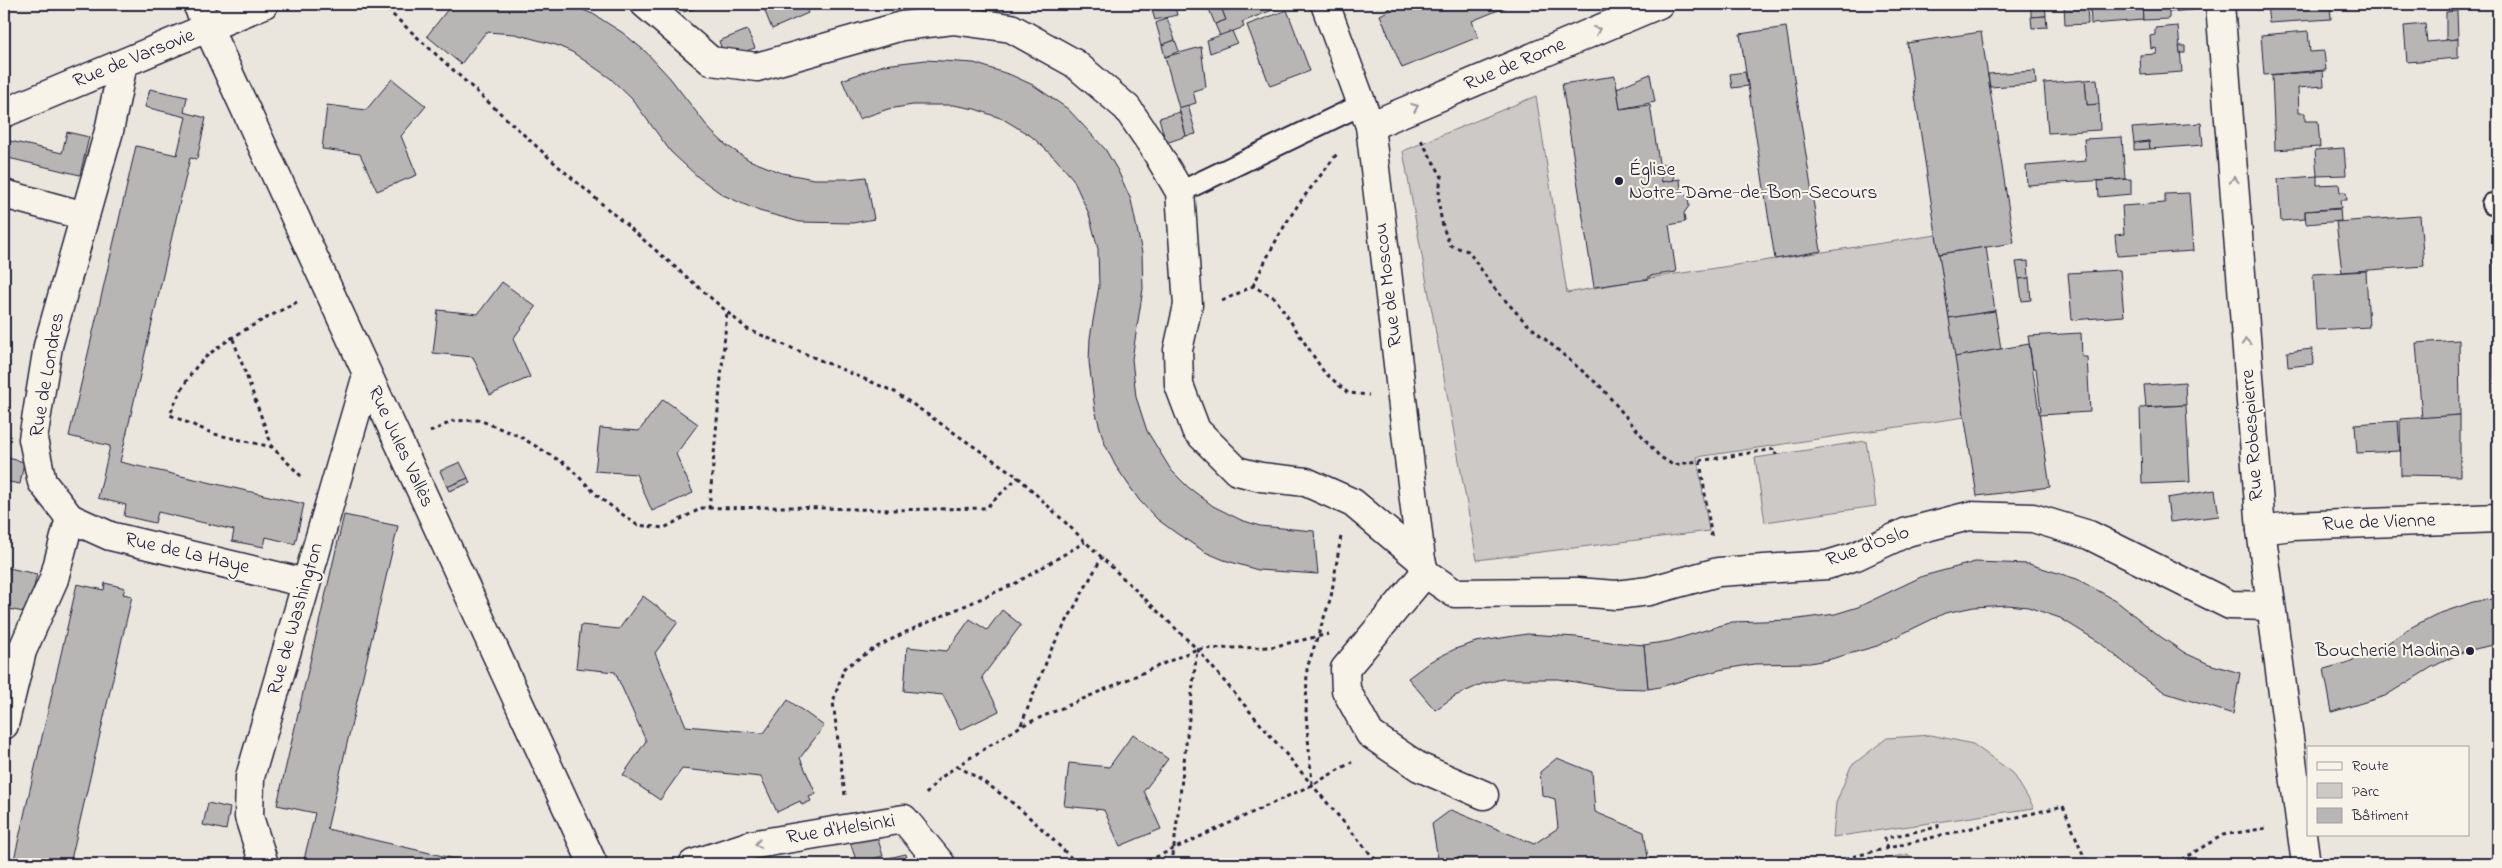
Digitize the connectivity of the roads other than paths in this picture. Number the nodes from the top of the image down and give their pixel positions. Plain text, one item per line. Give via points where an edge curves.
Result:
1 (197, 4) edge
2 (264, 4) edge
3 (645, 4) edge
4 (1325, 4) edge
5 (1659, 4) edge
6 (2220, 4) edge
7 (208, 29) junction
8 (123, 64) junction
9 (4, 113) edge
10 (1366, 115) junction
11 (1180, 192) junction
12 (4, 194) edge
13 (85, 216) junction
14 (367, 375) junction
15 (70, 518) junction
16 (2498, 518) edge
17 (2261, 530) junction
18 (1423, 567) junction
19 (306, 583) junction
20 (2270, 606) junction
21 (13, 650) edge
22 (4, 725) edge
23 (1484, 795) dead end
24 (264, 864) edge
25 (593, 864) edge
26 (694, 864) edge
27 (941, 864) edge
28 (2306, 864) edge

1 - 7 street, Rue Jules Vallès
2 - 7 street, Rue de Varsovie
3 - 11 street via 711,61 757,68 902,26 953,20 1011,28 1074,63 1126,108
4 - 10 street, Rue de Moscou
10 -> 5 street, Rue de Rome via 1405,111
17 -> 6 street, Rue Robespierre
7 - 8 street, Rue de Varsovie
7 - 14 street, Rue Jules Vallès
8 - 9 street, Rue de Varsovie
8 - 13 street, Rue de Londres via 109,131
10 - 11 lane
10 - 18 street, Rue de Moscou
11 - 18 street, Rue d'Oslo via 1188,305 1178,350 1179,385 1196,430 1237,471 1306,482 1353,503
12 - 13 street
13 - 15 street, Rue de Londres via 48,346 33,439 42,482
14 - 19 street, Rue de Washington
14 - 25 street, Rue Jules Vallès
15 - 19 street, Rue de La Haye via 110,536
15 - 21 street via 54,579
16 - 17 street, Rue de Vienne
17 - 20 street, Rue Robespierre
18 - 20 street, Rue d'Oslo via 1454,593 1576,592 1616,595 1648,592 1718,572 1827,565 1856,556 1907,532 1969,516 2033,518 2089,535 2230,605
18 - 23 street via 1345,669 1346,690 1370,734 1419,767
19 - 24 street, Rue de Washington via 250,777 249,817
20 - 28 street, Rue Robespierre
21 - 22 street
27 -> 26 street, Rue d'Helsinki via 904,819 751,845

